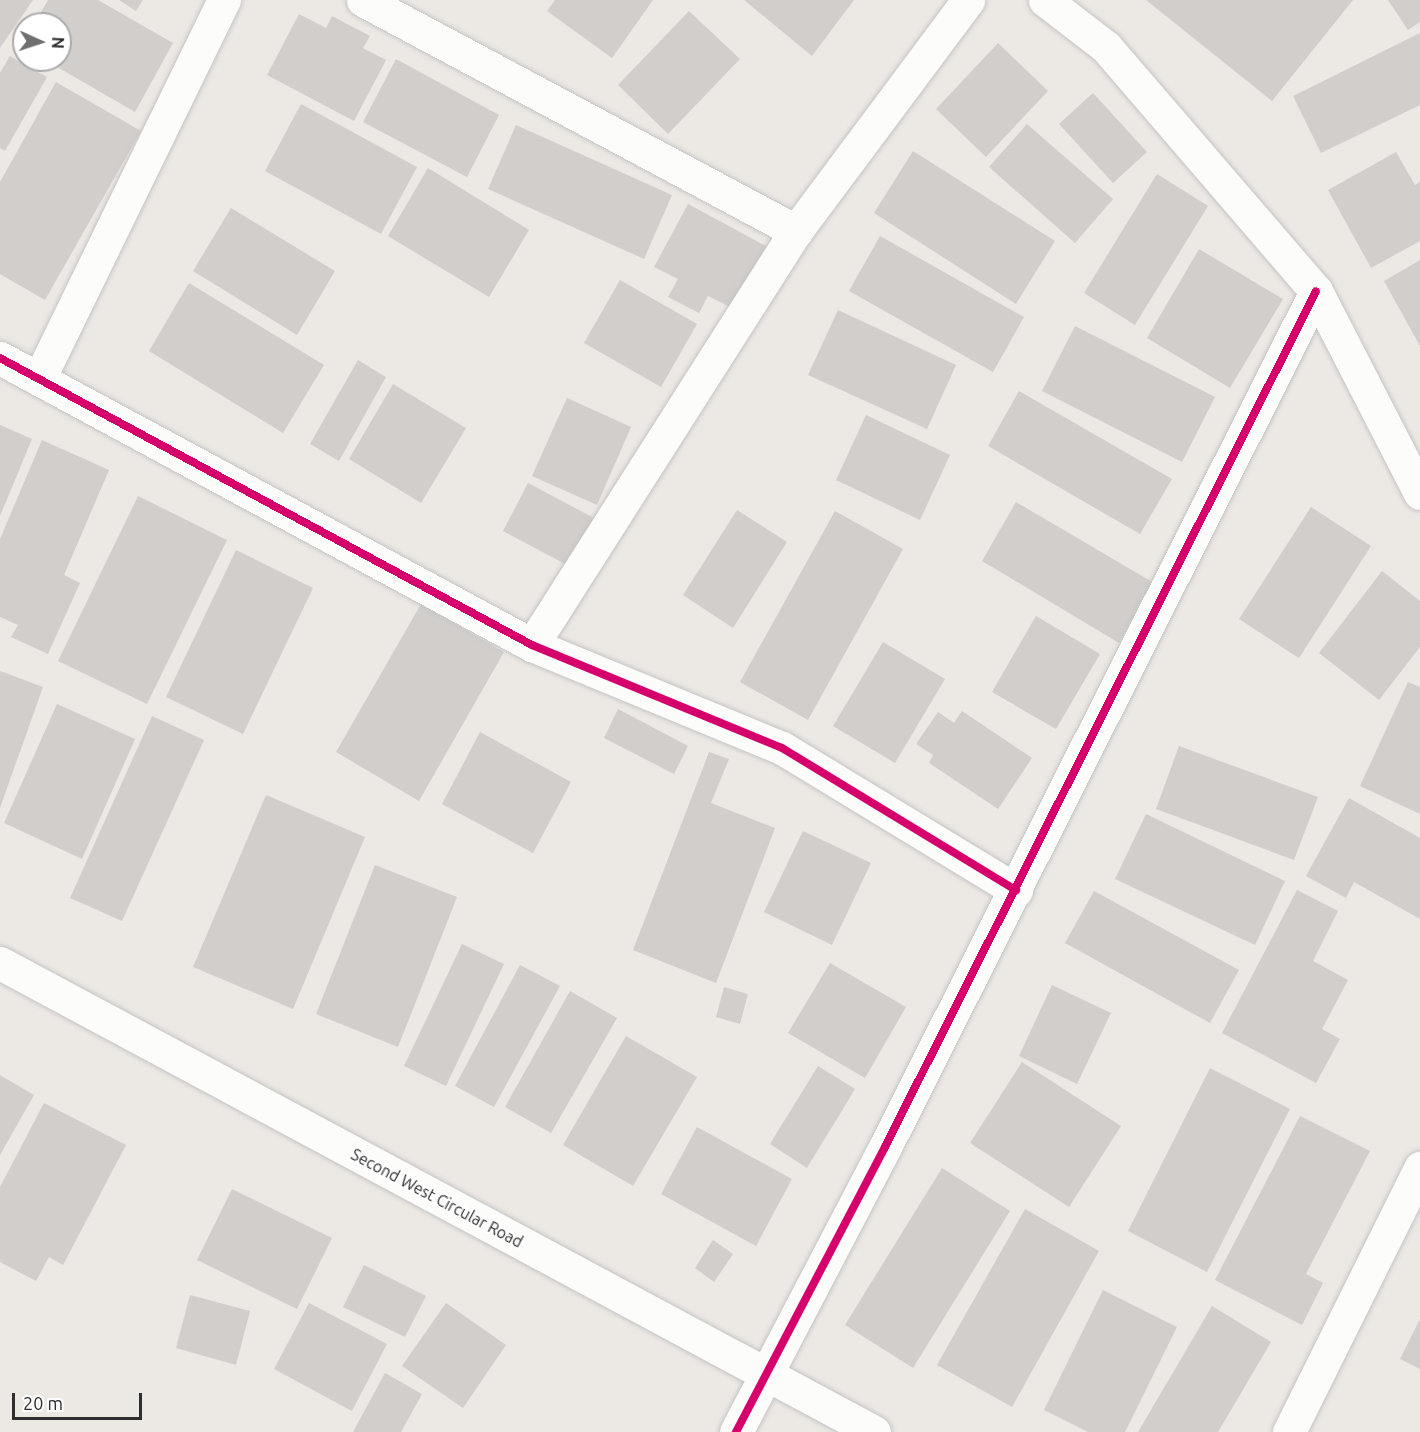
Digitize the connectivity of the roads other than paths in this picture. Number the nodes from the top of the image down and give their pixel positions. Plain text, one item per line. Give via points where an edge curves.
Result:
1 (224, 0) edge
2 (363, 0) edge
3 (968, 0) edge
4 (1045, 0) edge
5 (796, 231) junction
6 (1316, 291) junction
7 (0, 358) edge
8 (39, 379) junction
9 (1420, 493) edge
10 (532, 645) junction
11 (1016, 890) junction
12 (0, 963) edge
13 (1420, 1168) edge
14 (769, 1373) junction
15 (735, 1432) edge
16 (874, 1432) edge
17 (1289, 1432) edge

1 - 8 street
2 - 5 street
3 - 5 street
4 - 6 street via 1106,47
5 - 10 street
6 - 9 street
6 - 11 street
7 - 8 street
8 - 10 street
10 - 11 street via 782,748
11 - 14 street
12 - 14 street, Second West Circular Road
13 - 17 street
14 - 15 street
14 - 16 street, Second West Circular Road

